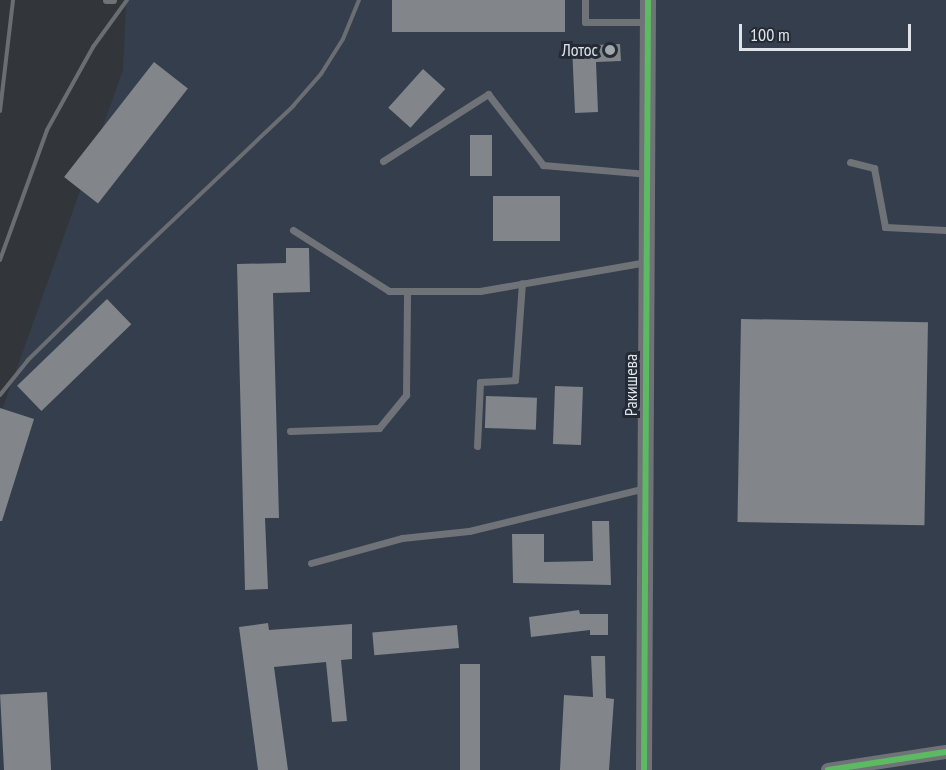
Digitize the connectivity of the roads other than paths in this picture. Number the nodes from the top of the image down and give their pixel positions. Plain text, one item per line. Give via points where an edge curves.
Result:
1 (106, 0) edge
2 (114, 0) edge
3 (585, 0) edge
4 (648, 0) edge
5 (648, 22) junction
6 (383, 160) dead end
7 (850, 162) dead end
8 (648, 174) junction
9 (293, 230) dead end
10 (946, 230) edge
11 (647, 262) junction
12 (522, 283) junction
13 (407, 291) junction
14 (290, 431) dead end
15 (477, 446) dead end
16 (646, 488) junction
17 (311, 563) dead end
18 (946, 752) edge
19 (644, 770) edge
20 (828, 770) edge

1 - 2 lane
3 - 5 lane via 585,22
4 - 5 street, Ракишева
5 - 8 street, Ракишева
6 - 8 lane via 488,94 543,165
7 - 10 lane via 874,168 885,227
8 - 11 street, Ракишева
9 - 13 lane via 389,291
11 - 12 lane
11 - 16 street, Ракишева
12 - 13 lane via 480,291
12 - 15 lane via 515,380 480,382
13 - 14 lane via 406,395 380,428
16 - 17 lane via 469,531 402,538
16 - 19 street, Ракишева
18 - 20 street

